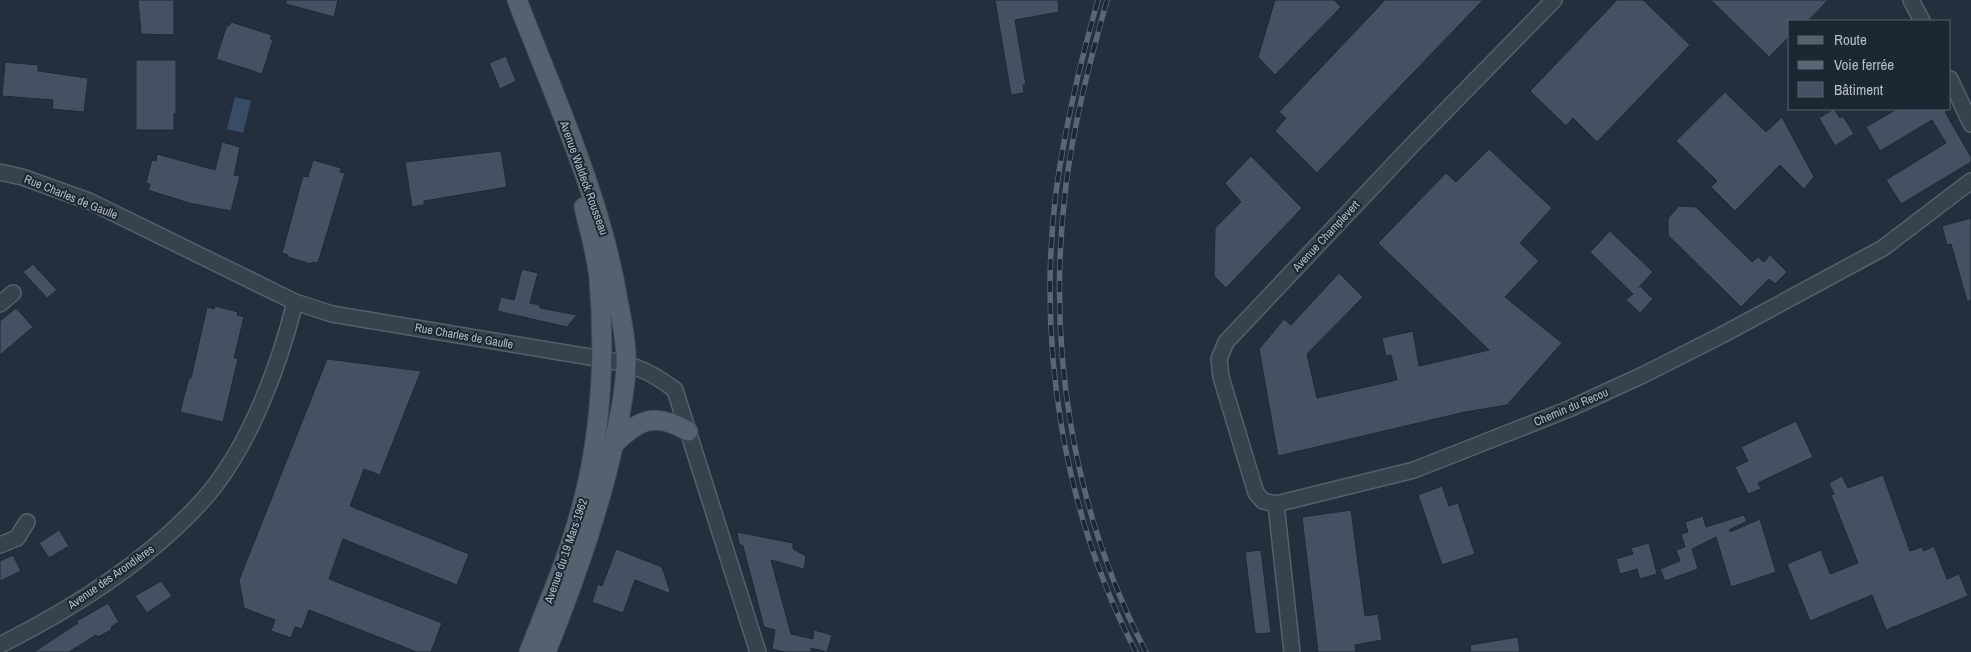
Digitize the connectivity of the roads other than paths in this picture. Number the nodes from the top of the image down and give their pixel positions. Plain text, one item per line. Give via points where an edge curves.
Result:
1 (508, 0) edge
2 (517, 0) edge
3 (1554, 0) edge
4 (1911, 0) edge
5 (1921, 20) edge
6 (1951, 81) edge
7 (1971, 124) edge
8 (0, 172) edge
9 (1971, 181) edge
10 (13, 293) dead end
11 (295, 302) junction
12 (0, 304) edge
13 (602, 359) junction
14 (626, 363) junction
15 (688, 431) junction
16 (613, 445) junction
17 (1276, 504) junction
18 (27, 522) dead end
19 (0, 546) edge
20 (0, 645) edge
21 (529, 652) edge
22 (546, 652) edge
23 (758, 652) edge
24 (1292, 652) edge

1 - 13 main road, Avenue Waldeck Rousseau via 545,86 577,176 599,277
2 - 14 main road, Avenue Waldeck Rousseau via 605,237 622,320
3 - 17 street, Avenue Champlevert via 1226,342 1219,359 1221,377 1256,493 1263,501
4 - 5 street
6 - 7 street
8 - 11 street, Rue Charles de Gaulle via 89,202
9 - 17 street, Chemin du Recou via 1883,248 1645,374 1569,409 1414,470
10 - 12 street
11 - 13 street, Rue Charles de Gaulle via 332,314
11 - 20 street, Avenue des Arondières via 290,325 257,414 238,449 203,499 151,550 96,591 39,626
13 - 14 street, Rue Charles de Gaulle
13 - 21 main road, Avenue du 19 Mars 1962 via 600,398 584,498
14 - 15 street, Rue Charles de Gaulle via 651,372 675,390
14 - 16 main road, Avenue du 19 Mars 1962
15 - 16 main road via 671,422 645,422 632,426
15 - 23 street, Rue Charles de Gaulle
16 - 22 main road, Avenue du 19 Mars 1962 via 587,544
17 - 24 street
18 - 19 street via 17,538

